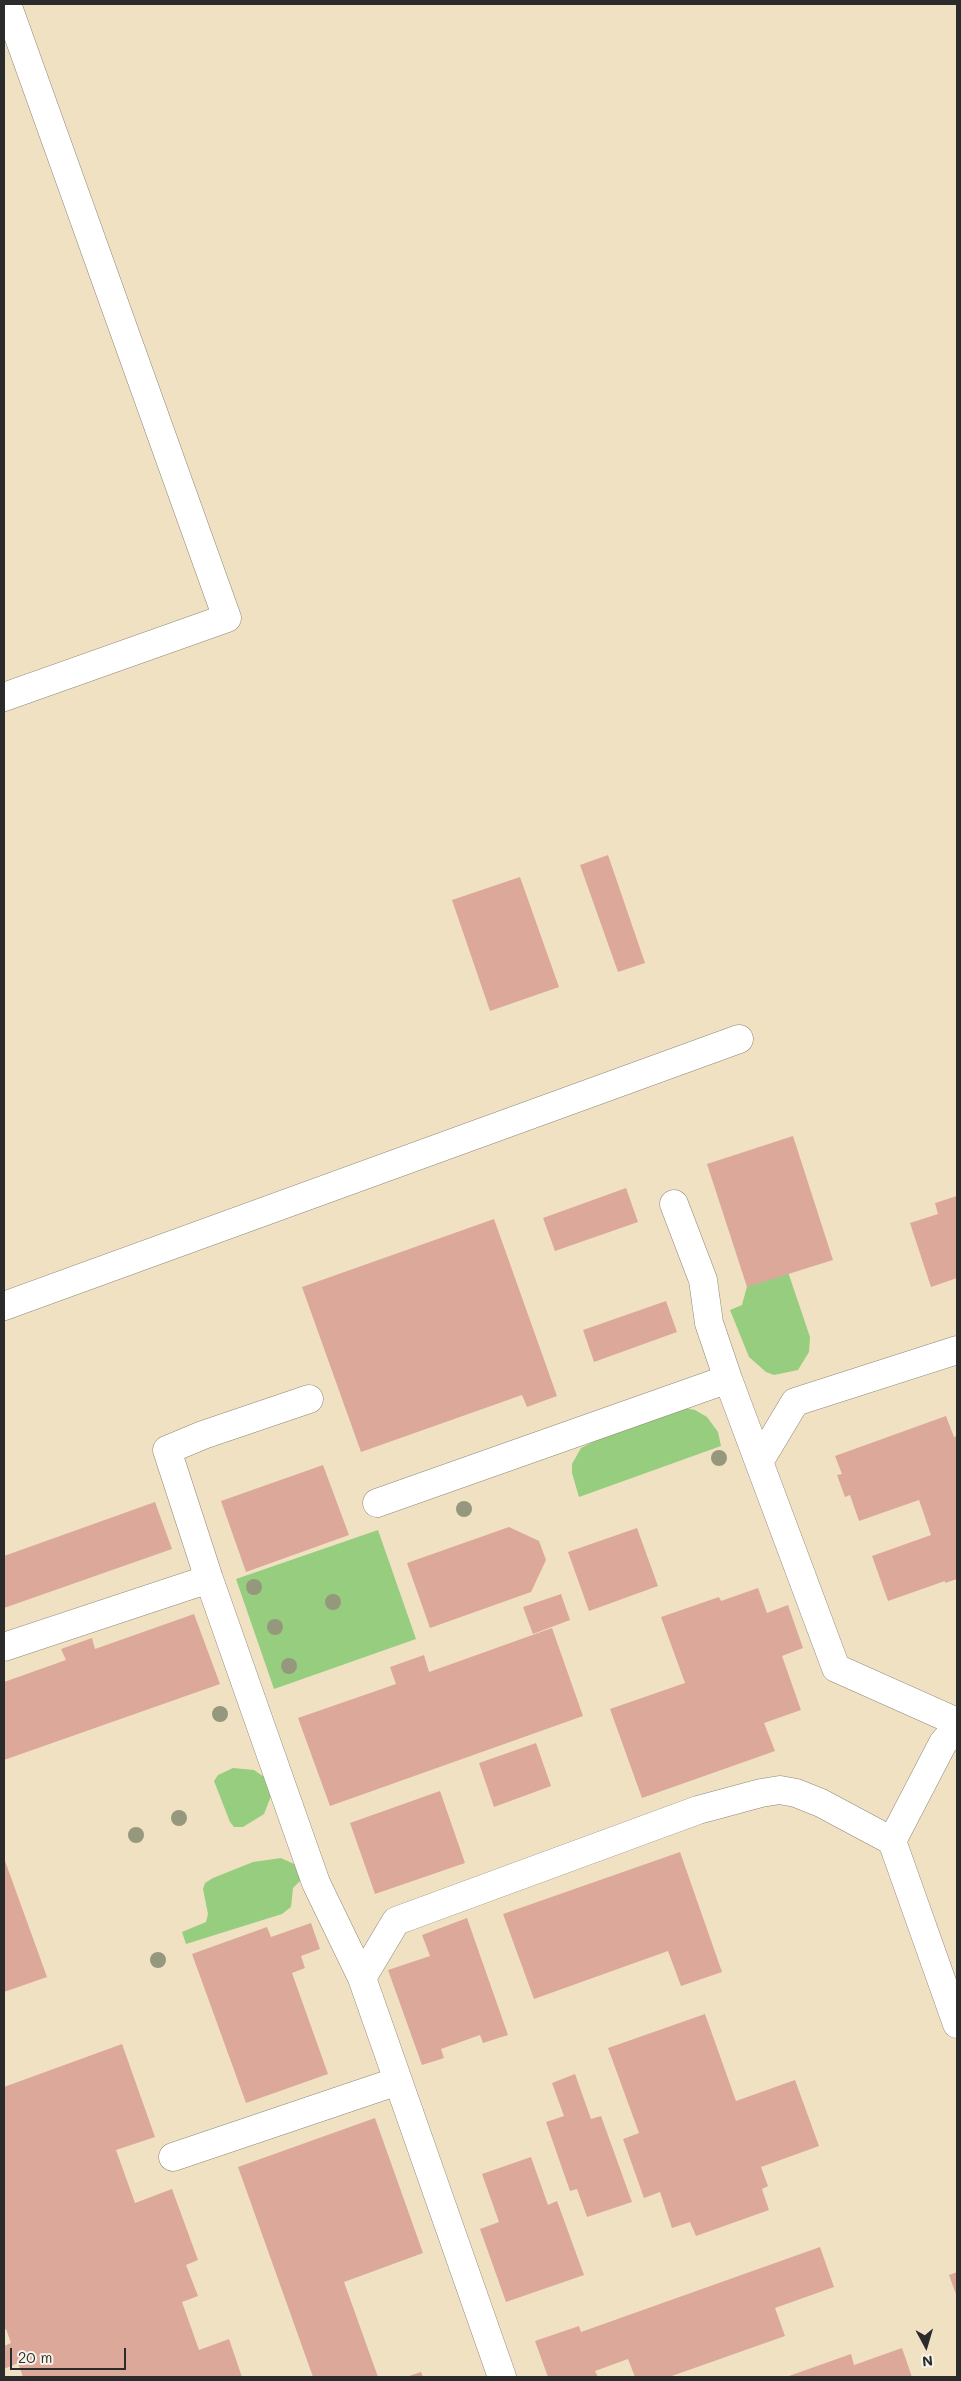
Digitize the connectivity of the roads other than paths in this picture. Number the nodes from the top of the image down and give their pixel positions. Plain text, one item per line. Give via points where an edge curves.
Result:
1 (7, 4) edge
2 (4, 698) edge
3 (739, 1039) dead end
4 (674, 1204) dead end
5 (4, 1306) edge
6 (957, 1350) edge
7 (728, 1379) junction
8 (309, 1399) dead end
9 (759, 1462) junction
10 (377, 1503) dead end
11 (209, 1579) junction
12 (4, 1647) edge
13 (957, 1722) edge
14 (957, 1727) edge
15 (892, 1840) junction
16 (362, 1978) junction
17 (957, 2024) edge
18 (398, 2081) junction
19 (174, 2157) dead end
20 (502, 2377) edge

1 - 2 lane via 227,618
3 - 5 lane
4 - 7 lane via 703,1280 709,1322
6 - 9 lane via 795,1402
7 - 9 lane
7 - 10 lane
8 - 11 lane via 167,1450
9 - 13 lane via 836,1668
11 - 12 lane
11 - 16 lane via 316,1883
14 - 15 lane via 942,1743
15 - 16 lane via 796,1793 780,1790 762,1793 698,1810 396,1921
15 - 17 lane
16 - 18 lane
18 - 19 lane
18 - 20 lane

